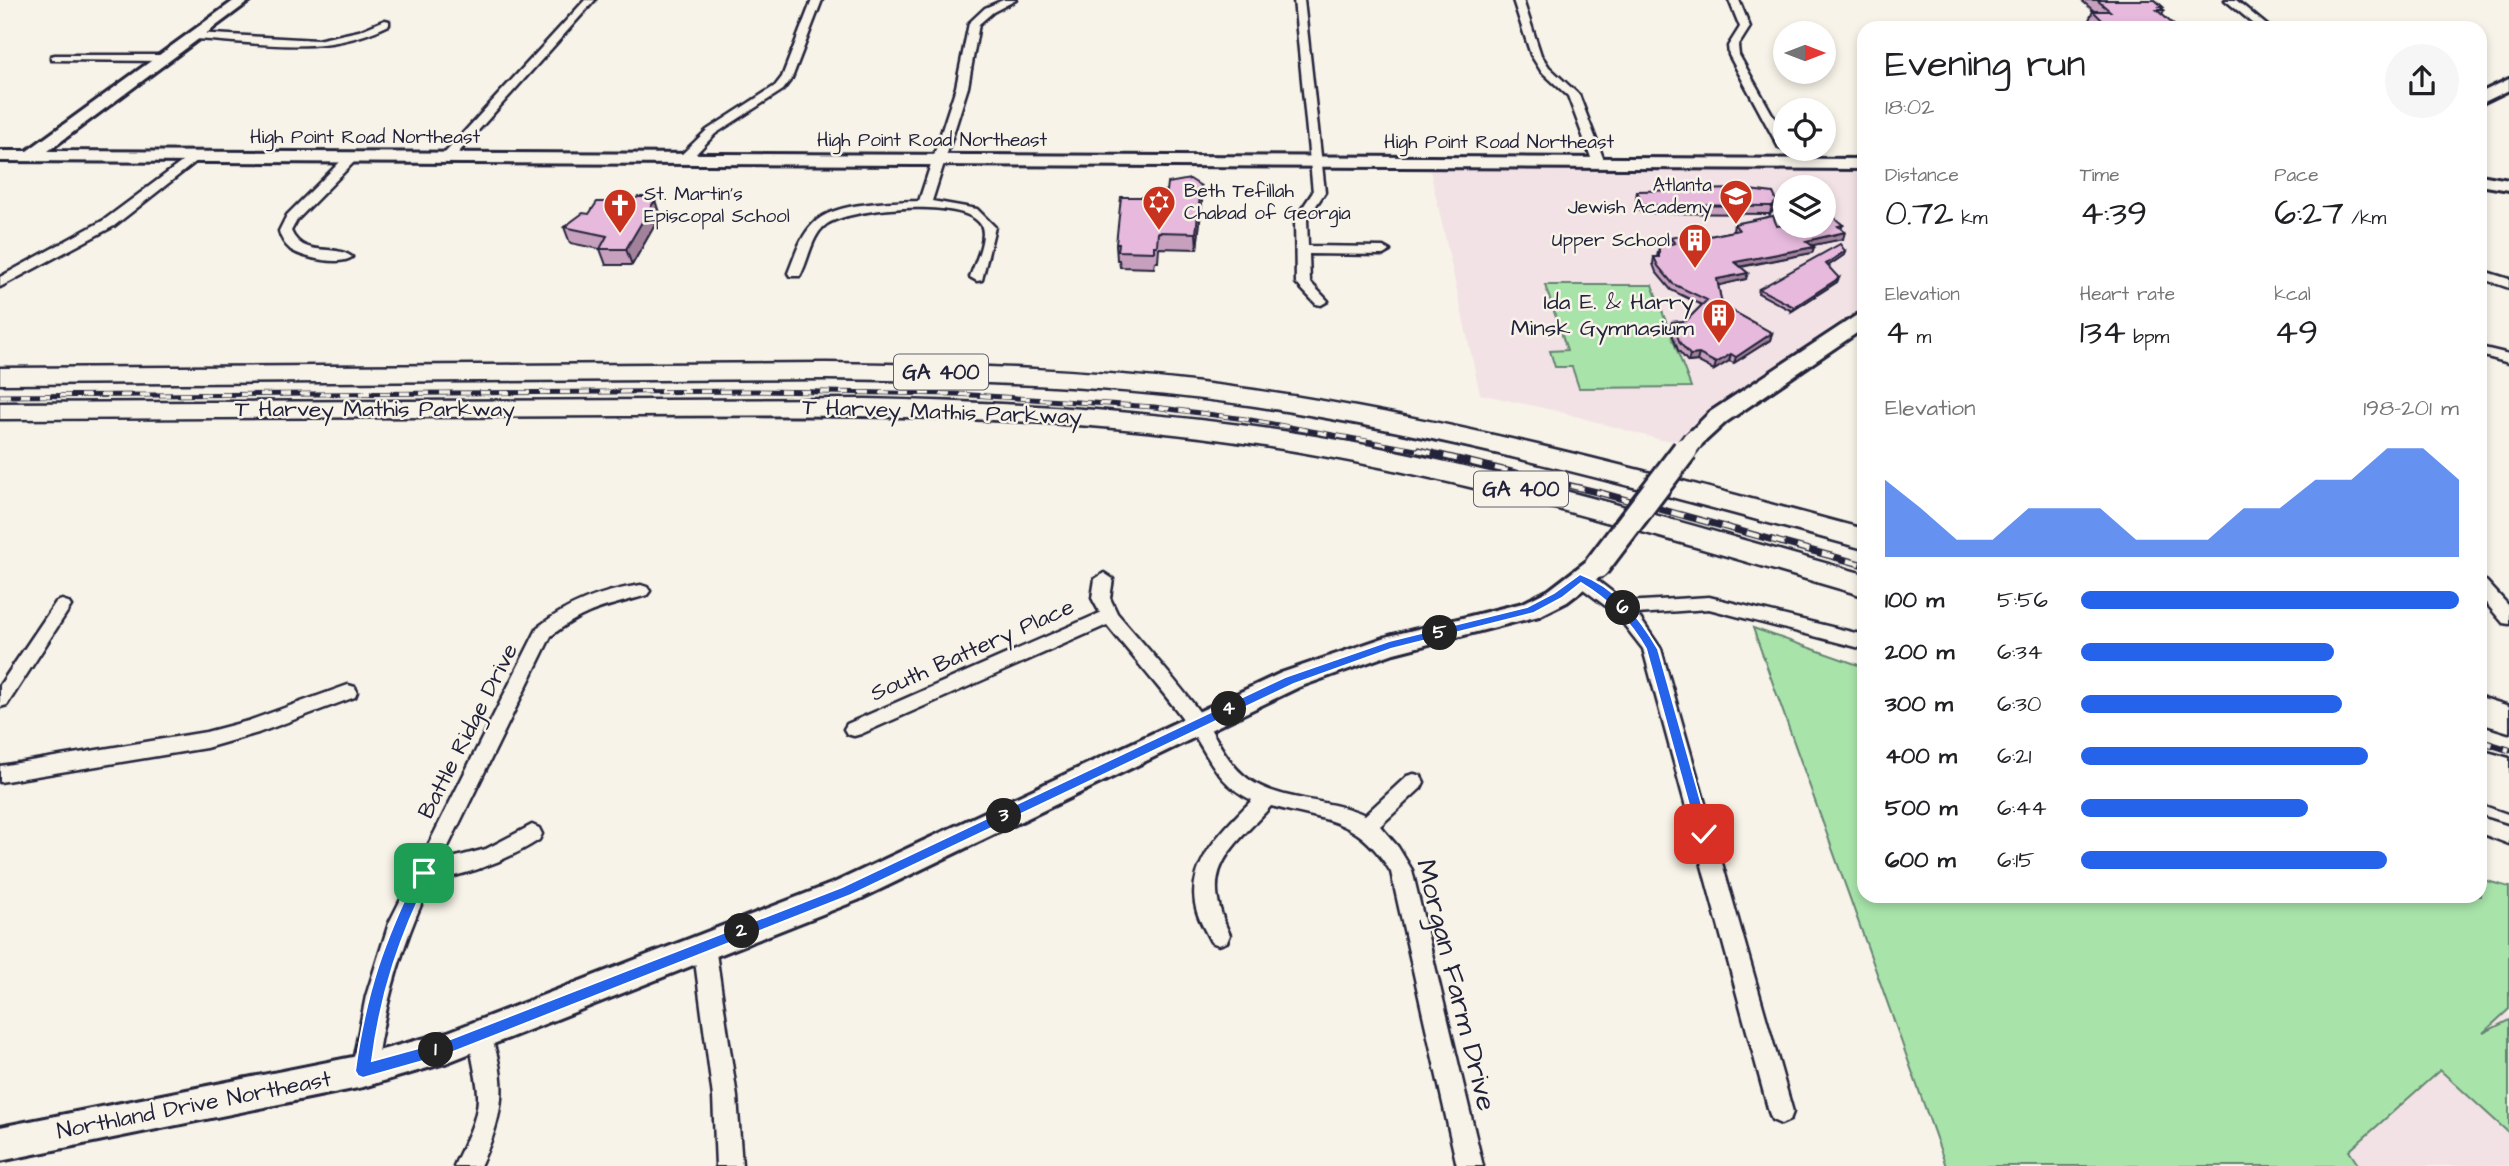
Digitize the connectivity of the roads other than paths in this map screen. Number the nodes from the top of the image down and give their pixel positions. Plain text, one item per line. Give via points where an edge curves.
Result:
1 (244, 0) edge
2 (590, 0) edge
3 (817, 0) edge
4 (1011, 0) edge
5 (1299, 0) edge
6 (1518, 0) edge
7 (1734, 0) edge
8 (2230, 0) edge
9 (2256, 21) edge
10 (385, 23) dead end
11 (195, 36) junction
12 (55, 58) dead end
13 (164, 58) junction
14 (2509, 84) edge
15 (2487, 95) edge
16 (1773, 126) edge
17 (1773, 154) edge
18 (0, 156) edge
19 (31, 156) junction
20 (194, 157) junction
21 (351, 158) junction
22 (447, 158) junction
23 (684, 159) junction
24 (1836, 160) edge
25 (937, 161) junction
26 (1316, 162) junction
27 (1599, 163) junction
28 (1857, 163) edge
29 (2487, 181) edge
30 (2509, 185) edge
31 (924, 206) junction
32 (1302, 250) junction
33 (1383, 251) dead end
34 (345, 257) dead end
35 (795, 273) dead end
36 (2487, 276) edge
37 (977, 277) dead end
38 (0, 283) edge
39 (2509, 284) edge
40 (1321, 301) dead end
41 (1857, 324) edge
42 (2487, 353) edge
43 (2509, 359) edge
44 (0, 376) edge
45 (0, 411) edge
46 (1857, 537) edge
47 (1589, 572) junction
48 (1104, 579) dead end
49 (1857, 585) edge
50 (641, 591) dead end
51 (2487, 593) edge
52 (62, 606) dead end
53 (1623, 608) junction
54 (1110, 616) junction
55 (2509, 618) edge
56 (1857, 640) edge
57 (348, 692) dead end
58 (2487, 693) edge
59 (2509, 699) edge
60 (0, 700) edge
61 (2487, 712) edge
62 (2509, 719) edge
63 (1197, 724) junction
64 (854, 729) dead end
65 (2487, 766) edge
66 (2509, 772) edge
67 (0, 774) edge
68 (1414, 782) dead end
69 (2487, 790) edge
70 (1267, 797) junction
71 (2509, 797) edge
72 (1367, 826) junction
73 (2487, 827) edge
74 (532, 834) dead end
75 (2509, 835) edge
76 (424, 873) junction
77 (1219, 935) dead end
78 (704, 946) junction
79 (478, 1035) junction
80 (363, 1071) junction
81 (1781, 1112) dead end
82 (0, 1143) edge
83 (467, 1166) edge
84 (729, 1166) edge
85 (1470, 1166) edge

1 - 11 street
2 - 22 street
3 - 23 street via 779,88 711,132
4 - 25 street via 974,23 962,87
5 - 26 street
6 - 27 street via 1536,55 1573,95
7 - 16 street via 1745,27 1733,46 1734,55
8 - 9 street
10 - 11 street via 357,37 320,44
11 - 13 street
12 - 13 street
13 - 19 street
14 - 15 street
17 - 27 street, High Point Road Northeast
18 - 19 street, High Point Road Northeast
19 - 20 street, High Point Road Northeast
20 - 21 street, High Point Road Northeast
20 - 38 street via 109,223
21 - 22 street, High Point Road Northeast
21 - 34 street via 292,218 285,231 298,249
22 - 23 street, High Point Road Northeast
23 - 25 street, High Point Road Northeast
24 - 28 street, High Point Road Northeast
25 - 26 street, High Point Road Northeast
25 - 31 street
26 - 27 street, High Point Road Northeast
26 - 32 street via 1319,192 1301,219
29 - 30 street
31 - 35 street via 863,207 825,219
31 - 37 street via 974,212 989,227
32 - 33 street
32 - 40 street via 1303,283
36 - 39 street
41 - 47 street, Northland Drive Northeast, bridge via 1718,417 1693,440
42 - 43 street
44 - 46 highway, T Harvey Mathis Parkway / GA 400 via 854,371 1103,381 1307,405 1453,433 1605,468
45 - 49 highway, T Harvey Mathis Parkway / GA 400 via 864,407 1077,416 1220,431 1416,464 1590,506
47 - 53 street
47 - 63 street, Northland Drive Northeast via 1530,610 1346,659
48 - 54 street via 1101,598
50 - 76 street, Battle Ridge Drive via 585,603 544,632
51 - 55 street
52 - 60 street
53 - 56 street via 1709,603
53 - 81 street via 1652,649
54 - 63 street, Morgan Farm Drive
54 - 64 street, South Battery Place
57 - 67 street via 206,740
58 - 59 highway
61 - 62 highway
63 - 70 street, Morgan Farm Drive via 1230,774
63 - 78 street, Northland Drive Northeast via 846,891
65 - 66 highway
68 - 72 street
69 - 71 highway
70 - 72 street, Morgan Farm Drive via 1333,810
70 - 77 street via 1205,872 1203,903
72 - 85 street, Morgan Farm Drive via 1388,846 1401,870
73 - 75 street
74 - 76 street via 481,862
76 - 80 street, Battle Ridge Drive via 382,970
78 - 79 street, Northland Drive Northeast
78 - 84 street via 725,1097
79 - 80 street, Northland Drive Northeast
79 - 83 street via 490,1068 492,1098 483,1135
80 - 82 street, Northland Drive Northeast

